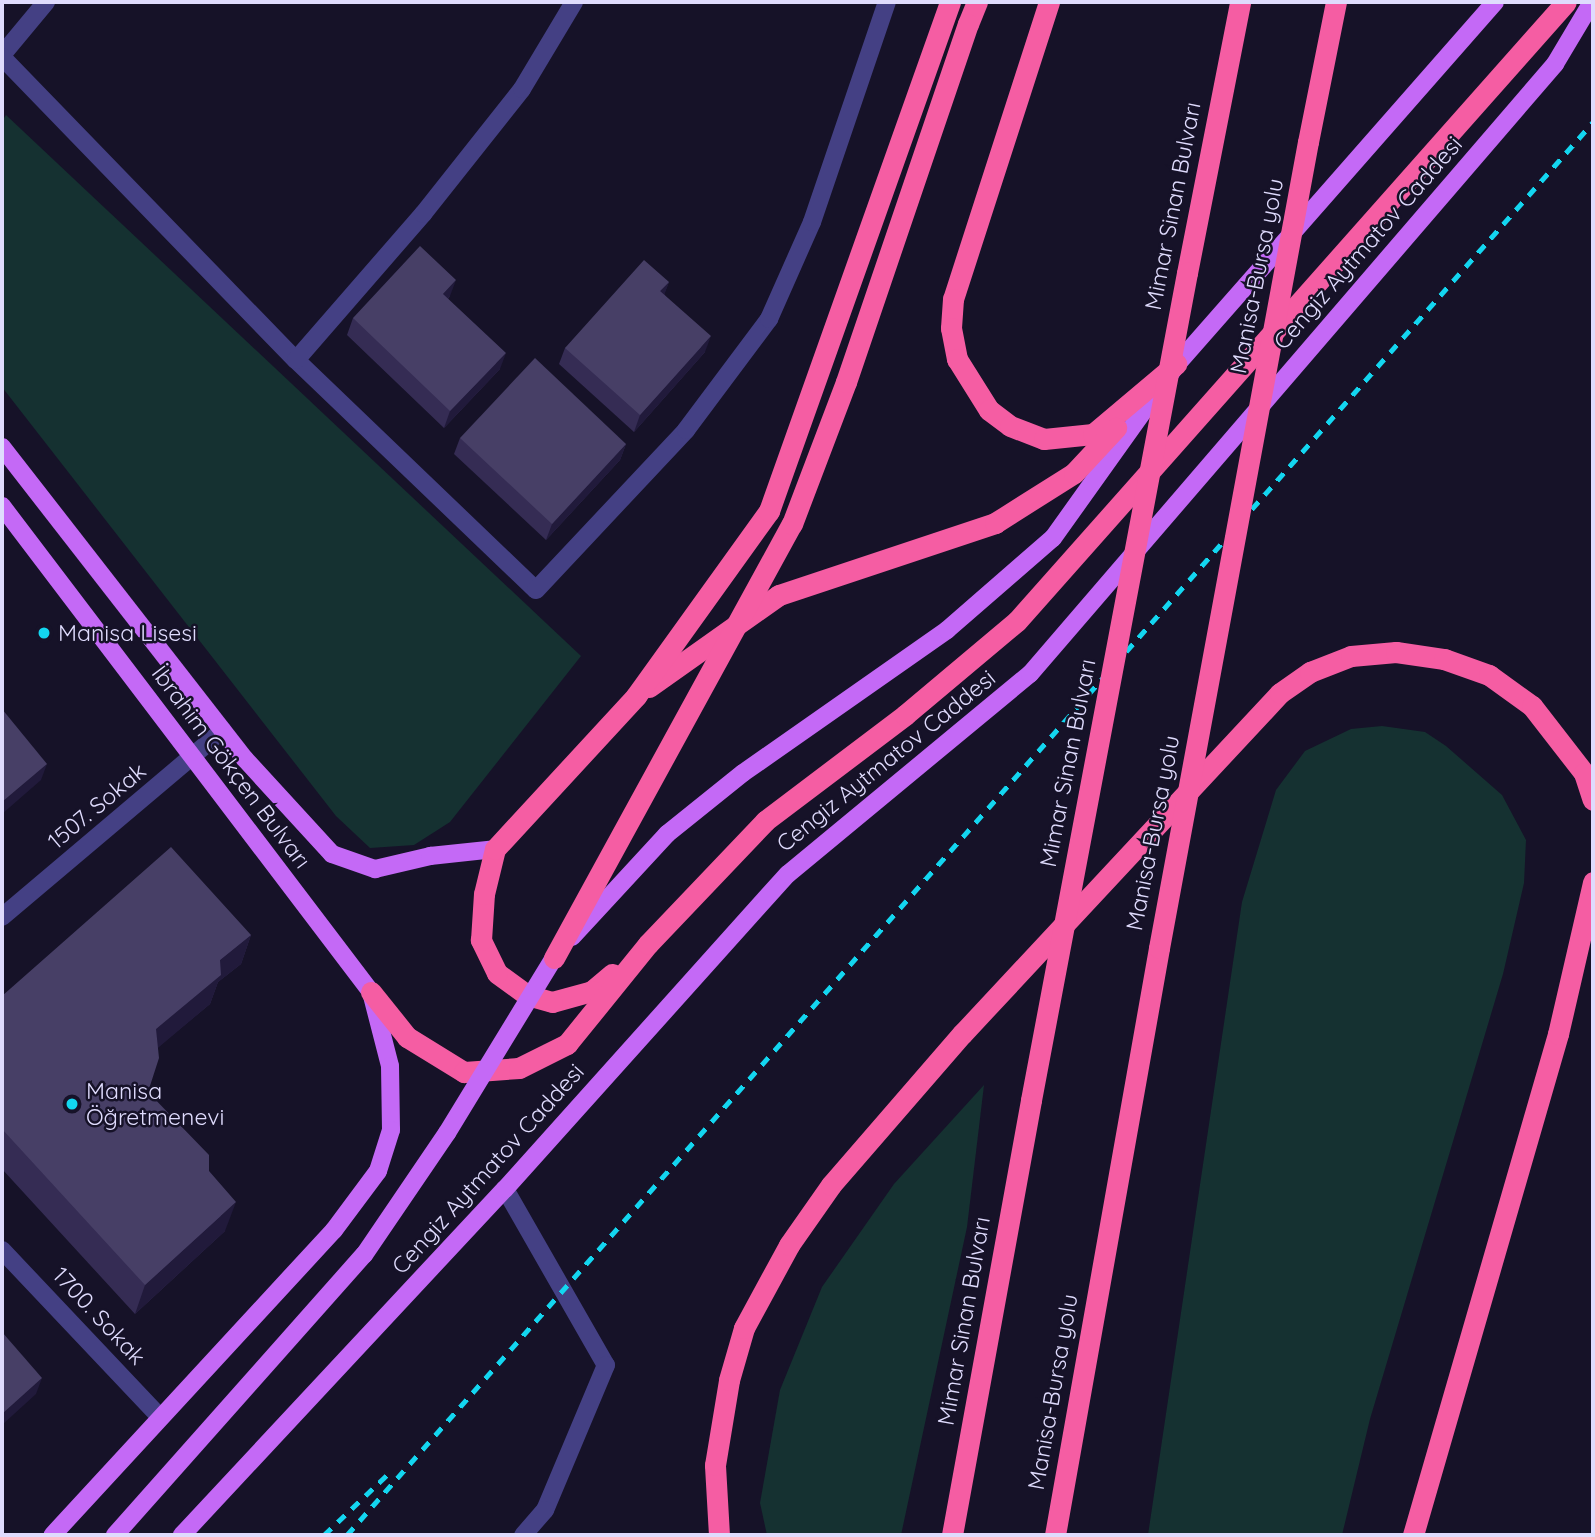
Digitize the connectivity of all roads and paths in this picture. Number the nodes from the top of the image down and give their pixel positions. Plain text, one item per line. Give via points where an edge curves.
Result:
1 (46, 2) edge
2 (573, 2) edge
3 (887, 2) edge
4 (950, 2) edge
5 (977, 2) edge
6 (1049, 2) edge
7 (1240, 2) edge
8 (1336, 2) edge
9 (1495, 2) edge
10 (1566, 2) edge
11 (1592, 2) edge
12 (2, 56) edge
13 (296, 360) junction
14 (1178, 363) junction
15 (2, 447) edge
16 (2, 506) edge
17 (636, 696) junction
18 (223, 730) junction
19 (193, 758) junction
20 (1593, 800) edge
21 (495, 849) junction
22 (1593, 882) edge
23 (2, 917) edge
24 (648, 944) junction
25 (554, 958) junction
26 (371, 992) junction
27 (505, 1189) junction
28 (2, 1250) edge
29 (160, 1416) junction
30 (1062, 1494) junction
31 (719, 1531) edge
32 (52, 1535) edge
33 (115, 1535) edge
34 (182, 1535) edge
35 (523, 1535) edge
36 (952, 1535) edge
37 (1055, 1535) edge
38 (1062, 1535) edge
39 (1412, 1535) edge

1 - 12 street
2 - 13 street via 522,89 424,214
3 - 13 street via 812,222 769,319 686,430 536,590
4 - 17 highway via 769,511
5 - 25 highway, bridge via 792,524
6 - 14 highway via 953,299 951,328 957,359 989,410 1010,426 1044,439 1093,434
7 - 36 highway, Mimar Sinan Bulvarı, bridge
8 - 30 highway, Manisa-Bursa yolu, bridge
9 - 14 main road
10 - 24 highway via 1017,621 905,715 765,821
11 - 27 main road, Cengiz Aytmatov Caddesi via 1555,64 1030,674 788,874
12 - 13 street
14 - 17 highway via 1074,473 995,523 779,595
14 - 25 main road, bridge via 1053,538 947,630 743,773 667,834
15 - 18 main road, İbrahim Gökçen Bulvarı
16 - 19 main road, İbrahim Gökçen Bulvarı
17 - 21 highway
18 - 19 street, 1507. Sokak
18 - 21 main road, İbrahim Gökçen Bulvarı via 332,854 375,869 430,856
19 - 23 street, 1507. Sokak
19 - 26 main road, İbrahim Gökçen Bulvarı
20 - 31 highway via 1584,773 1532,706 1489,675 1444,659 1396,653 1351,656 1310,672 1280,693 962,1034 831,1185 789,1245 744,1328 729,1380 715,1465
21 - 24 highway via 484,894 481,940 497,973 527,995 552,1002 592,992
22 - 39 highway via 1558,1034
24 - 26 highway via 567,1044 519,1068 464,1072 407,1037
25 - 33 main road, bridge via 447,1133 365,1255
26 - 29 main road via 390,1066 391,1130 378,1171 334,1230
27 - 34 main road, Cengiz Aytmatov Caddesi
27 - 35 street via 606,1365 545,1510
28 - 29 street, 1700. Sokak
29 - 32 main road
30 - 37 highway, Manisa-Bursa yolu
30 - 38 highway

